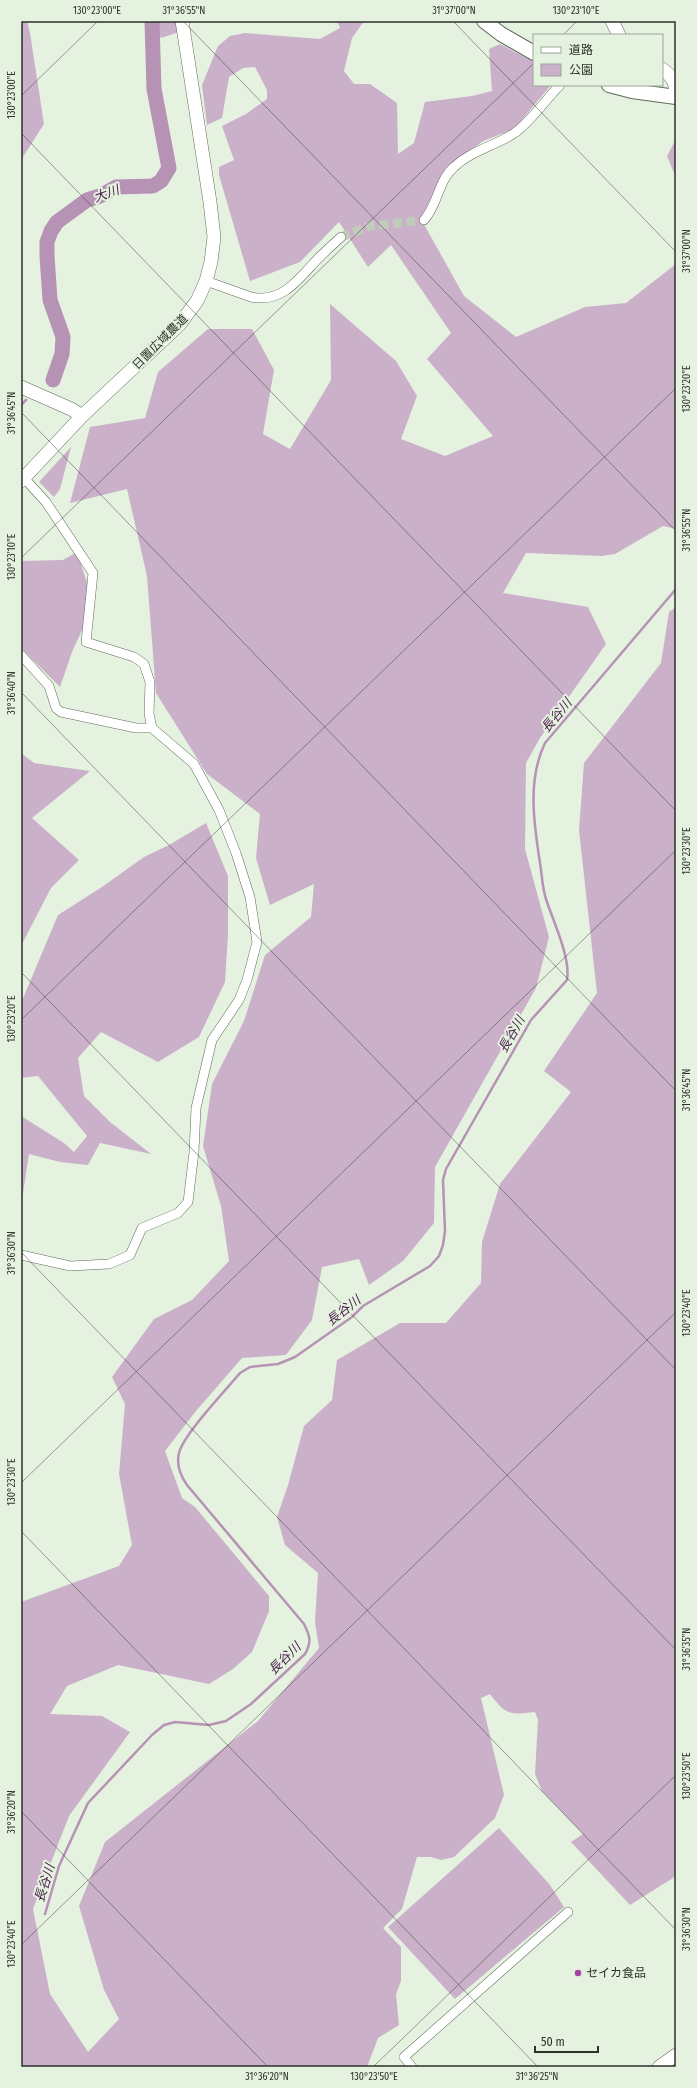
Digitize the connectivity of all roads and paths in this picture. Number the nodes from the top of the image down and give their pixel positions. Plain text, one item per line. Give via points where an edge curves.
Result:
1 (182, 21) edge
2 (484, 21) edge
3 (612, 21) edge
4 (619, 34) edge
5 (533, 51) edge
6 (663, 70) edge
7 (559, 86) edge
8 (613, 86) edge
9 (676, 91) edge
10 (676, 97) edge
11 (424, 220) dead end
12 (341, 237) tunnel mouth
13 (206, 281) junction
14 (21, 387) edge
15 (82, 416) junction
16 (22, 480) edge
17 (21, 655) edge
18 (152, 728) junction
19 (21, 1255) edge
20 (568, 1912) dead end
21 (676, 2055) edge
22 (412, 2067) edge
23 (660, 2067) edge

1 - 13 street, 日置広域農道 via 214,237
2 - 5 main road via 501,34
3 - 4 street
6 - 9 street via 675,82
7 - 11 street via 513,134 454,166 443,181 430,214
8 - 10 main road
12 - 13 street via 295,285 274,296 259,299
13 - 15 street, 日置広域農道 via 197,301 183,321
14 - 15 street
15 - 16 street, 日置広域農道
16 - 18 street via 46,502 93,574 86,642 134,657 144,664 150,682 149,714
17 - 18 street via 49,686 56,708 61,712 136,728
18 - 19 street via 194,764 218,810 236,853 254,916 257,942 238,1000 212,1040 196,1108 188,1202 178,1213 142,1228 130,1255 109,1264 70,1266
20 - 22 street via 404,2057
21 - 23 street

